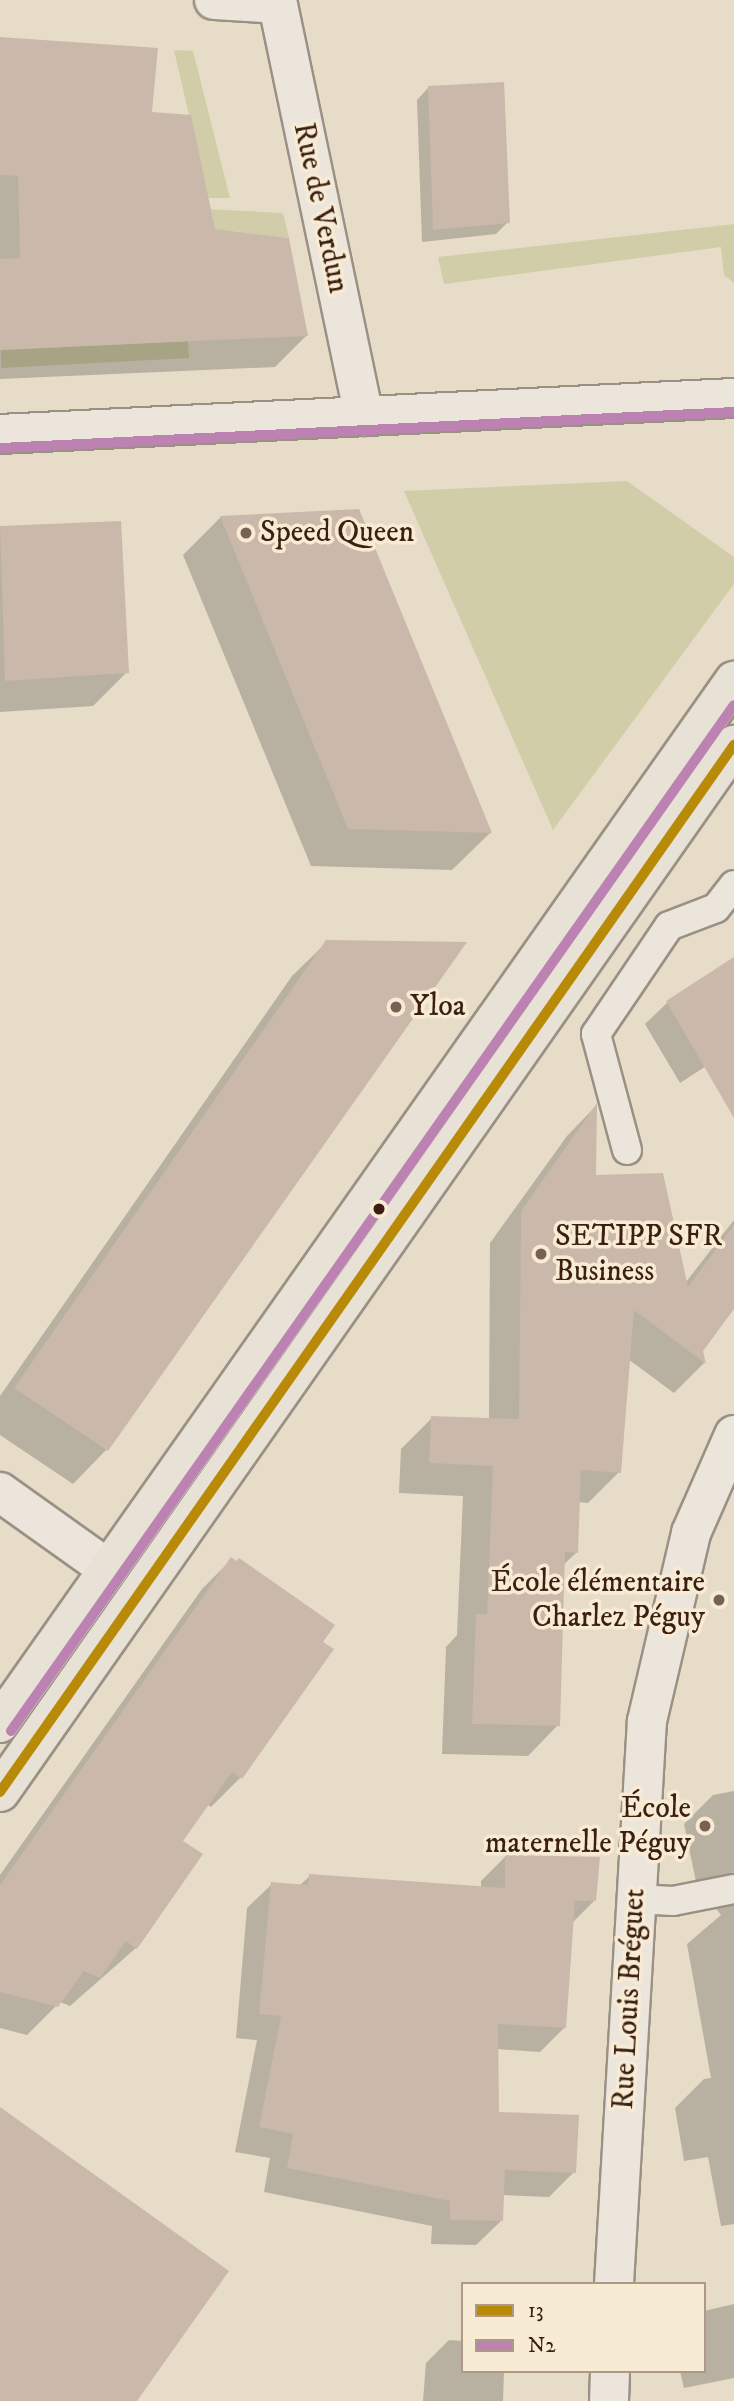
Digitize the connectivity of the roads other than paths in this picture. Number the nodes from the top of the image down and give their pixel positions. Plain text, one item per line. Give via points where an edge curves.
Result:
1 (214, 0) edge
2 (277, 2) edge
3 (734, 398) edge
4 (364, 416) junction
5 (0, 434) edge
6 (734, 681) edge
7 (734, 745) edge
8 (734, 885) edge
9 (627, 1150) dead end
10 (734, 1435) edge
11 (0, 1492) edge
12 (108, 1569) junction
13 (0, 1723) edge
14 (0, 1792) edge
15 (734, 1889) edge
16 (635, 1899) junction
17 (614, 2282) edge
18 (610, 2373) edge
19 (608, 2401) edge

1 - 2 street
2 - 4 street, Rue de Verdun
3 - 4 street
4 - 5 street
6 - 12 main road
7 - 14 main road
8 - 9 lane via 716,908 669,926 596,1034
10 - 16 street, Rue Louis Bréguet via 691,1533 647,1721
11 - 12 street
12 - 13 main road
15 - 16 lane via 673,1901
16 - 17 street, Rue Louis Bréguet
18 - 19 street

